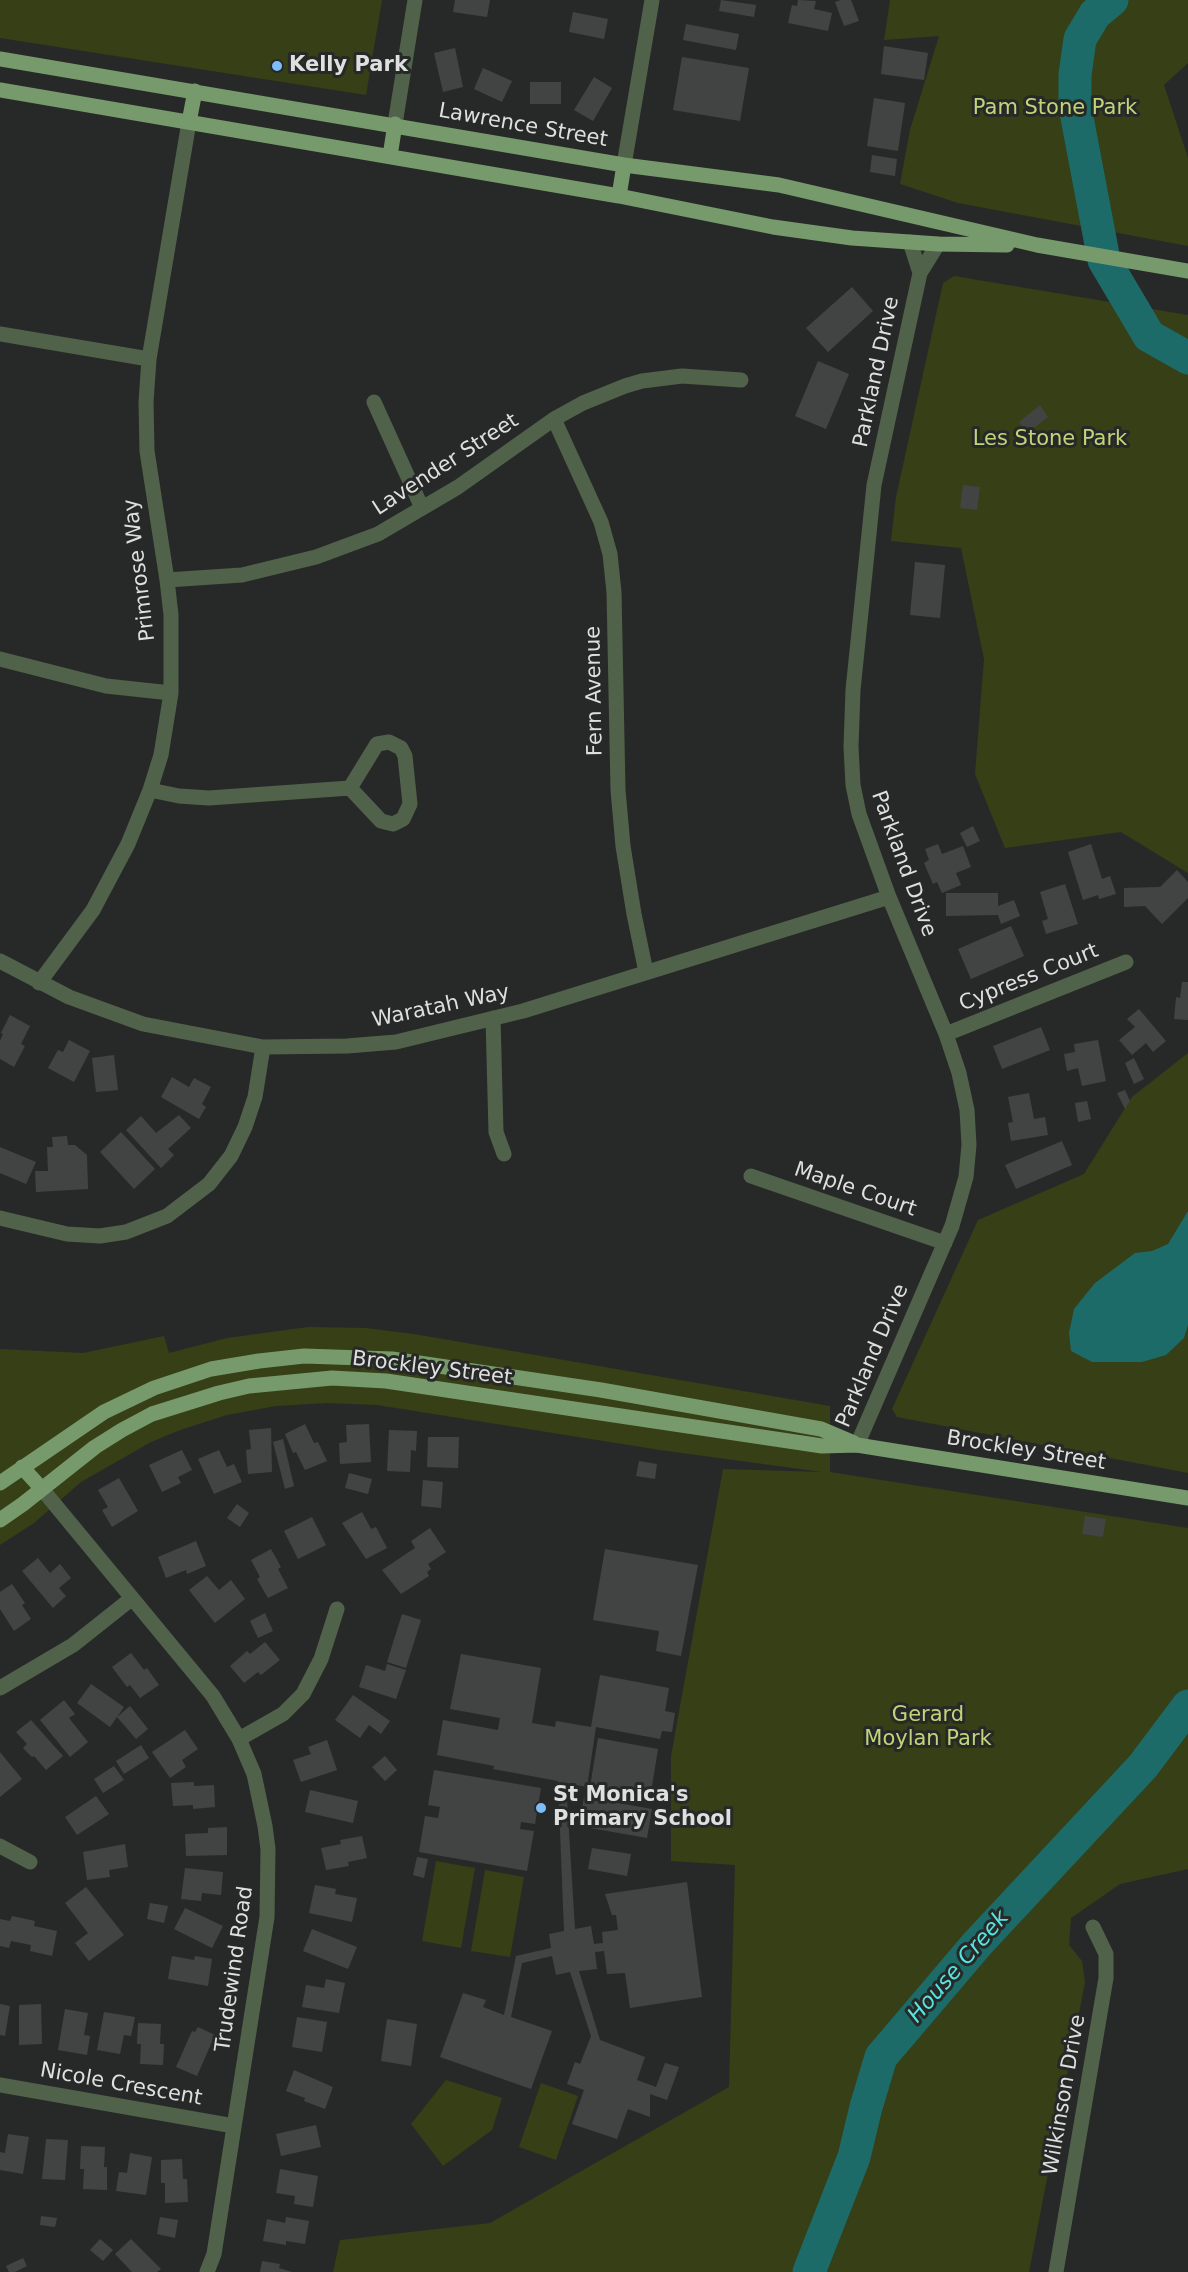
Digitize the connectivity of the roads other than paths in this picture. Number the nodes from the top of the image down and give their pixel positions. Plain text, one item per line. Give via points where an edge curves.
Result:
1 (415, 0) edge
2 (652, 0) edge
3 (0, 59) edge
4 (0, 90) edge
5 (195, 91) junction
6 (189, 122) junction
7 (395, 124) junction
8 (390, 156) junction
9 (624, 165) junction
10 (618, 196) junction
11 (931, 221) junction
12 (910, 242) junction
13 (938, 244) junction
14 (1037, 245) junction
15 (1188, 271) edge
16 (920, 273) junction
17 (0, 334) edge
18 (149, 359) junction
19 (741, 380) dead end
20 (374, 402) dead end
21 (554, 419) junction
22 (422, 508) junction
23 (167, 580) junction
24 (0, 659) edge
25 (171, 693) junction
26 (350, 788) junction
27 (150, 790) junction
28 (889, 897) junction
29 (0, 961) edge
30 (1126, 962) dead end
31 (646, 972) junction
32 (39, 983) junction
33 (493, 1018) junction
34 (946, 1034) junction
35 (263, 1047) junction
36 (504, 1155) dead end
37 (751, 1176) dead end
38 (0, 1218) edge
39 (945, 1243) junction
40 (566, 1385) junction
41 (563, 1407) junction
42 (857, 1445) junction
43 (22, 1467) junction
44 (0, 1483) edge
45 (42, 1489) junction
46 (1188, 1498) edge
47 (0, 1520) edge
48 (131, 1599) junction
49 (337, 1609) dead end
50 (0, 1688) edge
51 (239, 1739) junction
52 (0, 1846) edge
53 (30, 1862) dead end
54 (1093, 1927) dead end
55 (0, 2085) edge
56 (234, 2126) junction
57 (207, 2272) edge
58 (1056, 2272) edge

1 - 7 street
2 - 9 street
3 - 5 main road, Lawrence Street
4 - 6 main road, Lawrence Street
5 - 6 main road
5 - 7 main road, Lawrence Street
6 - 8 main road, Lawrence Street
6 - 18 street, Primrose Way
7 - 8 main road
7 - 9 main road, Lawrence Street
8 - 10 main road, Lawrence Street
9 - 10 main road
9 - 11 main road, Lawrence Street via 779,185
10 - 12 main road, Lawrence Street via 773,227
11 - 13 main road
11 - 14 main road, Lawrence Street
12 - 13 main road, Lawrence Street
12 - 16 street, Parkland Drive
13 - 14 main road, Lawrence Street
13 - 16 street, Parkland Drive
14 - 15 main road, Lawrence Street
16 - 28 street, Parkland Drive via 874,485 853,690 853,785 859,814
17 - 18 street
18 - 23 street, Primrose Way via 147,451
19 - 21 street, Lavender Street via 682,376 642,381 583,403
20 - 22 street
21 - 22 street, Lavender Street
21 - 31 street, Fern Avenue via 601,522 610,554 618,790 632,903
22 - 23 street, Lavender Street via 378,534 316,557 242,575
23 - 25 street, Primrose Way
24 - 25 street via 106,686
25 - 27 street, Primrose Way via 161,755
26 - 26 street via 377,744 389,742 401,747 410,804 403,819 393,824 381,821
26 - 27 street via 208,798
27 - 32 street, Primrose Way via 128,844 93,910
28 - 31 street, Waratah Way
28 - 34 street, Parkland Drive
29 - 32 street, Waratah Way
30 - 34 street, Cypress Court
31 - 33 street, Waratah Way
32 - 35 street, Waratah Way via 143,1024
33 - 35 street, Waratah Way via 396,1042
33 - 36 street via 496,1132
34 - 39 street, Parkland Drive via 967,1110 969,1145 966,1176
35 - 38 street via 255,1096 231,1156 210,1184 167,1216 126,1232 100,1236 67,1234
37 - 39 street, Maple Court
39 - 42 street, Parkland Drive
40 - 41 main road
40 - 42 main road, Brockley Street via 820,1429
40 - 43 main road, Brockley Street via 392,1359 304,1356 259,1361 211,1370 154,1388 104,1412
41 - 42 main road, Brockley Street via 822,1446
41 - 45 main road, Brockley Street via 386,1381 332,1378 249,1386 152,1414 95,1447
42 - 46 main road, Brockley Street
43 - 44 main road, Brockley Street
43 - 45 main road
45 - 47 main road, Brockley Street
45 - 48 street, Trudewind Road
48 - 50 street via 73,1645
48 - 51 street, Trudewind Road via 213,1696
49 - 51 street via 321,1659 303,1694 283,1714
51 - 56 street, Trudewind Road via 256,1784 265,1826 268,1871 267,1917
52 - 53 street
54 - 58 street, Wilkinson Drive via 1106,1954 1106,1978
55 - 56 street, Nicole Crescent
56 - 57 street, Trudewind Road via 214,2254

